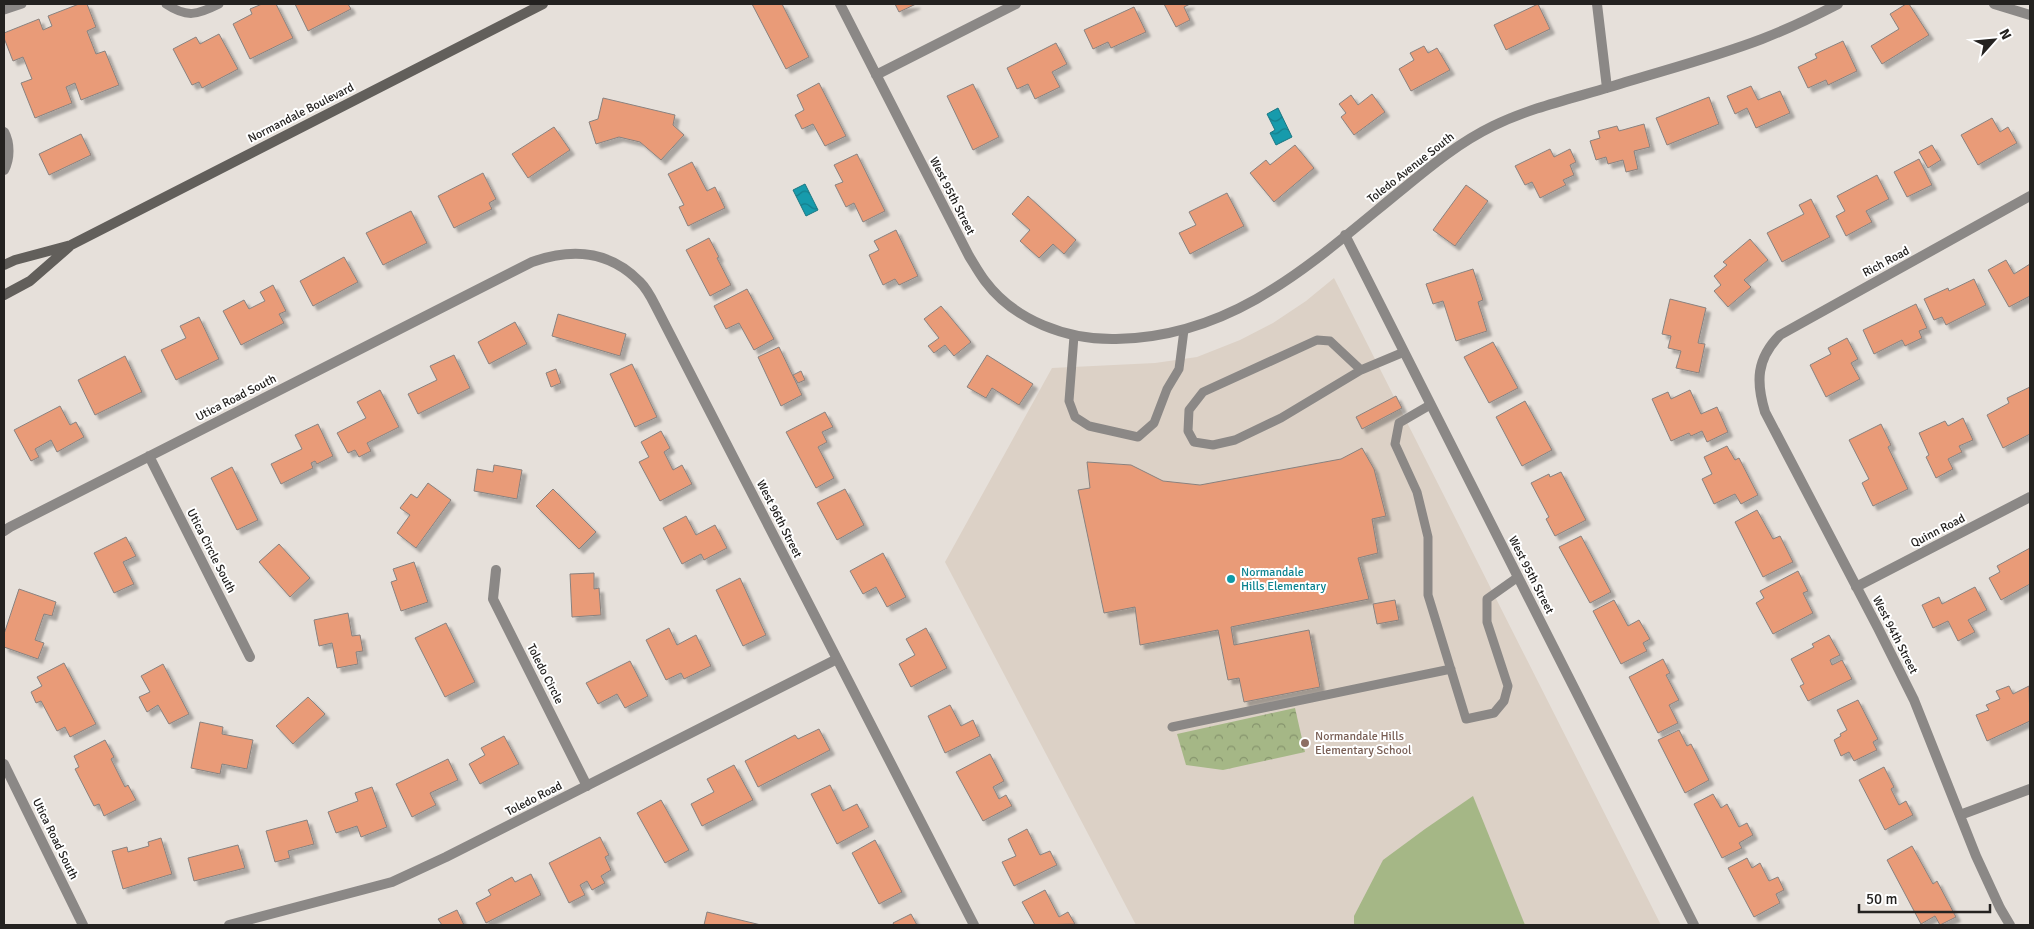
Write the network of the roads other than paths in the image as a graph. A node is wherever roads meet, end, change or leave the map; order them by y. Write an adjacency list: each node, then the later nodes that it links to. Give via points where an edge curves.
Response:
1 (22, 4): 10 (lane)
2 (166, 4): 3 (lane, via 180,13 195,14)
3 (219, 4)
4 (544, 4): 18 (main road, Normandale Boulevard)
5 (840, 4): 12 (street, West 95th Street)
6 (1016, 4): 12 (street)
7 (1597, 4): 13 (street)
8 (1838, 4): 13 (street, Toledo Avenue South, via 1762,39)
9 (1994, 4): 11 (street)
10 (4, 10)
11 (2030, 15)
12 (876, 75): 23 (street, West 95th Street, via 969,256 986,282 1009,305 1037,323)
13 (1607, 88): 17 (street, Toledo Avenue South, via 1527,110 1455,147)
14 (4, 132): 15 (street, via 8,162)
15 (4, 170)
16 (2030, 196): 26 (street, Rich Road, via 1793,327 1769,346)
17 (1345, 236): 22 (street, Toledo Avenue South, via 1264,296 1225,316); 25 (street, West 95th Street)
18 (71, 245): 19 (main road, Normandale Boulevard); 21 (main road, Normandale Boulevard, via 30,281)
19 (4, 265)
20 (480, 289): 29 (street, Utica Road South); 36 (street, West 96th Street, via 532,262 576,252 623,266 642,283)
21 (4, 295)
22 (1184, 330): 23 (lane, via 1179,368 1154,423 1138,437 1089,426 1075,417 1069,401); 24 (street, Toledo Avenue South, via 1142,339)
23 (1074, 336): 24 (street, West 95th Street)
24 (1098, 340)
25 (1404, 352): 27 (lane); 28 (street, West 95th Street)
26 (1762, 360): 34 (street, West 94th Street, via 1759,378 1765,412)
27 (1362, 370): 27 (lane, via 1330,341 1317,340 1203,392 1189,410 1188,431 1194,442 1213,445 1235,440)
28 (1430, 405): 33 (street, West 95th Street); 37 (lane, via 1399,423 1395,444 1417,492 1428,537 1428,595)
29 (149, 456): 31 (street, Utica Road South); 35 (street, Utica Circle South)
30 (2030, 497): 34 (street, Quinn Road)
31 (4, 531)
32 (496, 570): 40 (street, Toledo Circle, via 493,600)
33 (1518, 577): 37 (lane, via 1487,599 1487,622 1508,686 1504,702 1494,713 1466,719); 46 (street, West 95th Street)
34 (1856, 587): 42 (street, West 94th Street, via 1914,700)
35 (250, 657)
36 (837, 659): 40 (street, Toledo Road); 45 (street, West 96th Street)
37 (1451, 668): 38 (lane)
38 (1172, 727)
39 (4, 764): 43 (street, Utica Road South)
40 (587, 786): 44 (street, Toledo Road, via 392,882)
41 (2030, 789): 42 (street)
42 (1960, 815): 47 (street, West 94th Street)
43 (83, 925)
44 (229, 925)
45 (974, 925)
46 (1694, 925)
47 (2010, 925)

